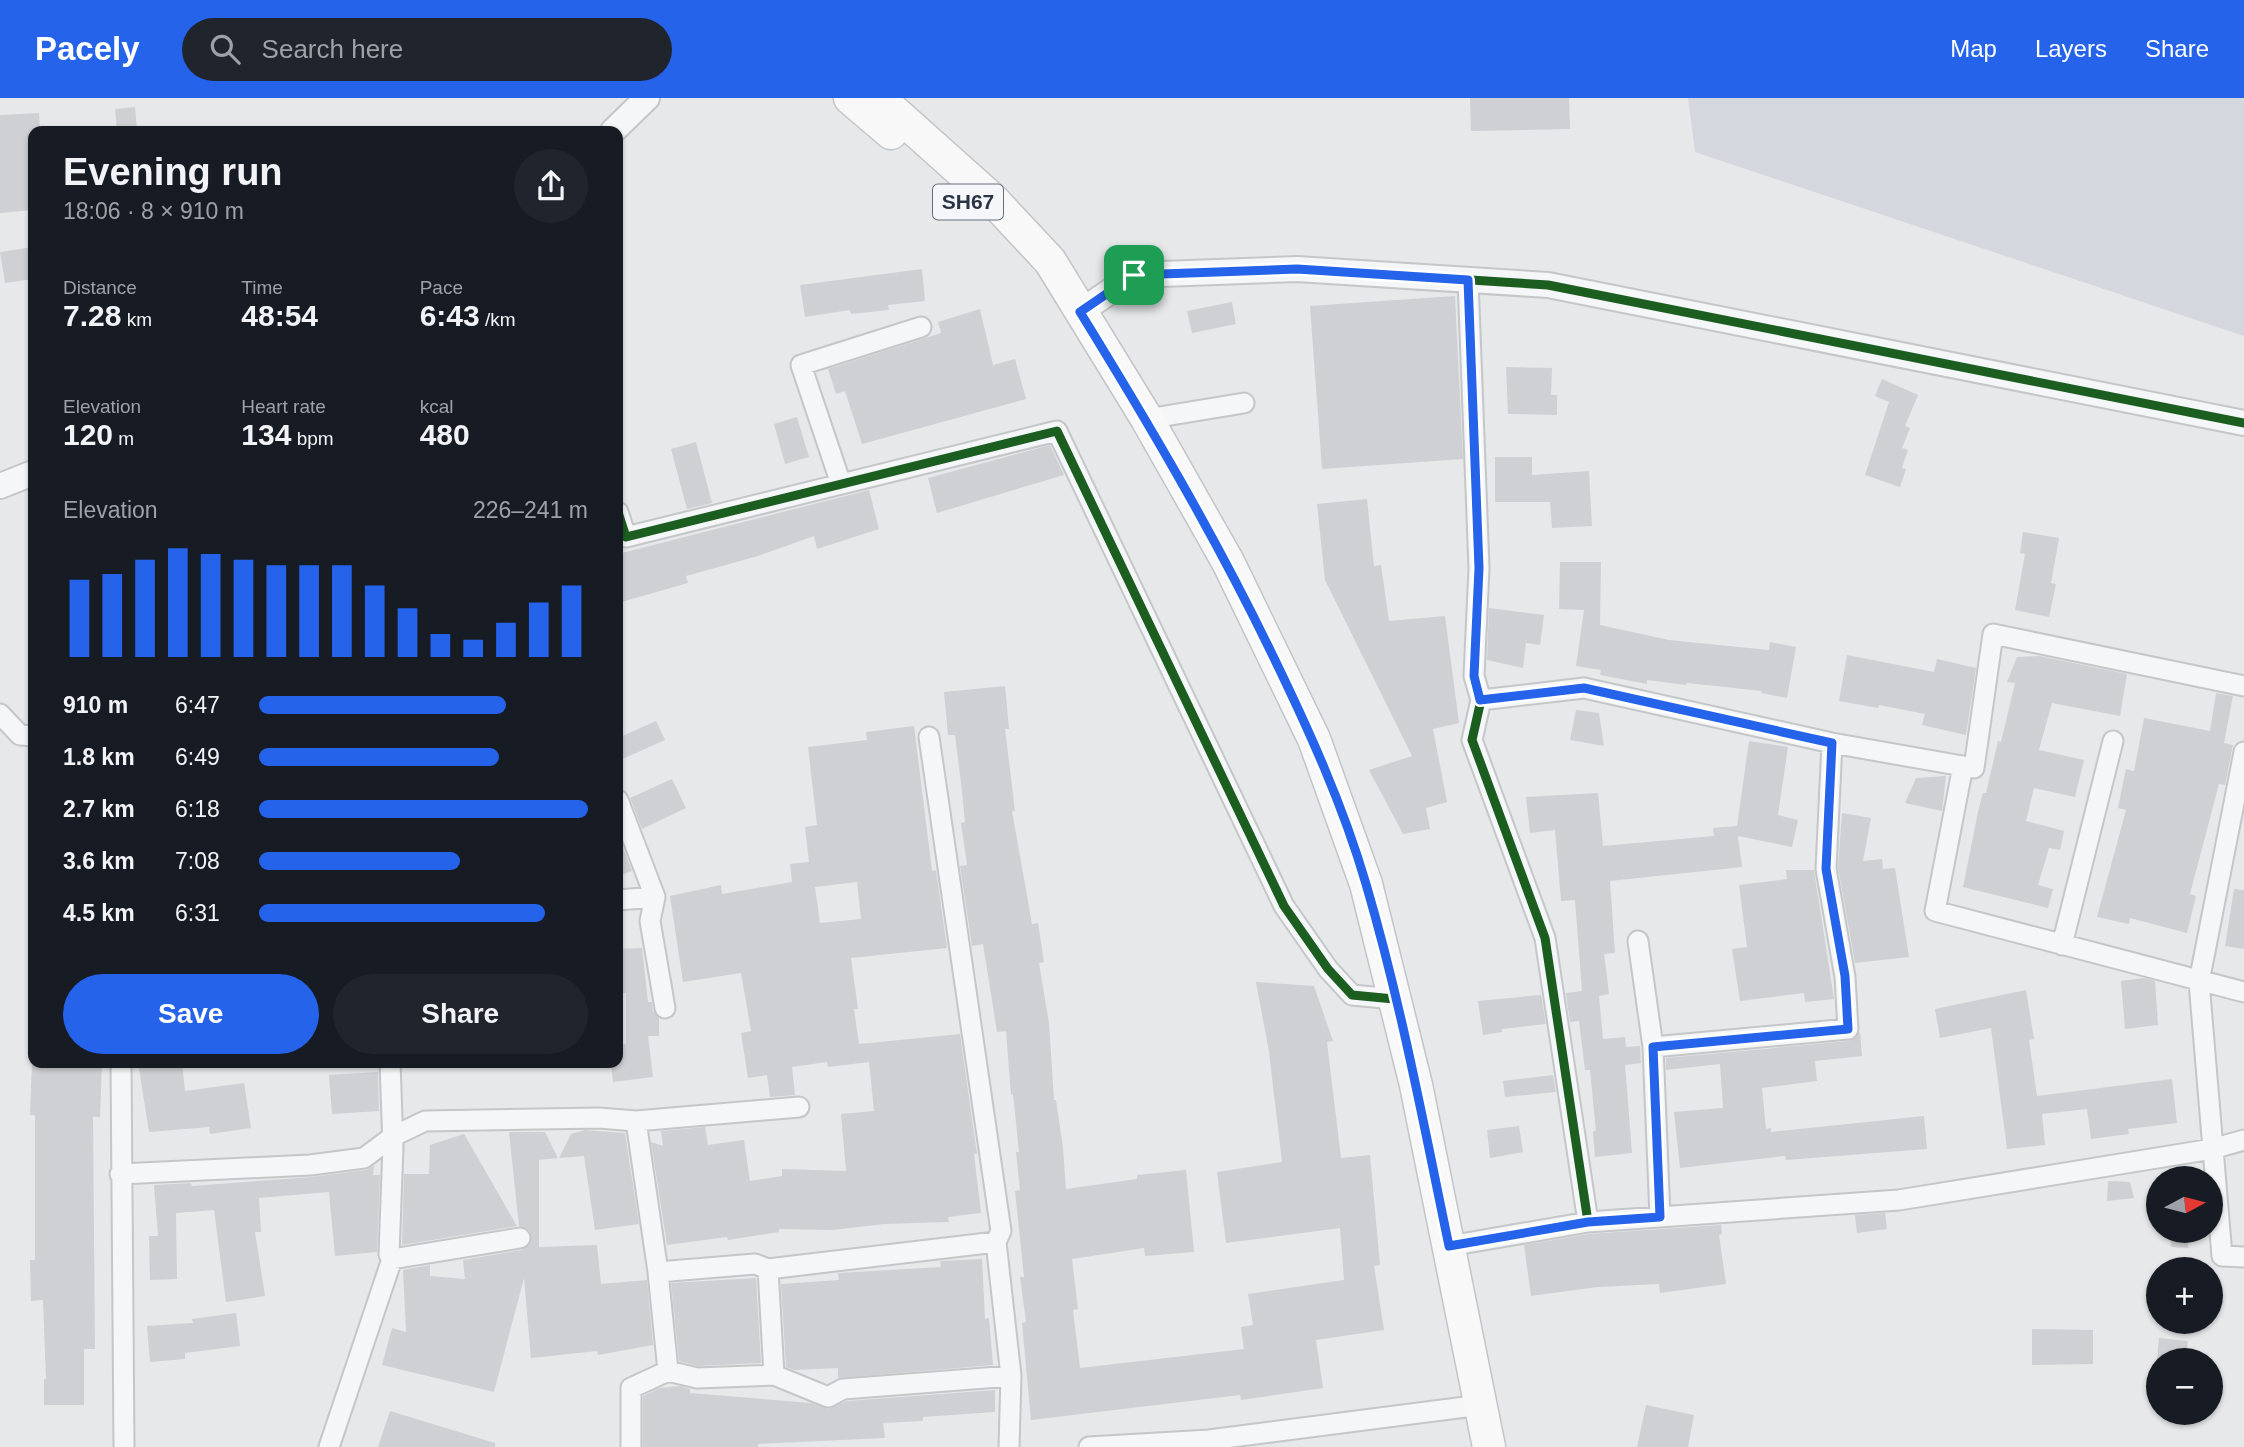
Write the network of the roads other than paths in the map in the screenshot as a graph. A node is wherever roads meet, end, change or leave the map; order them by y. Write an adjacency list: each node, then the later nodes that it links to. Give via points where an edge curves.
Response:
1 (628, 98): 5 (street)
2 (647, 98): 6 (street)
3 (850, 98): 8 (main road, SH67, via 983,216)
4 (879, 98): 8 (main road, SH67, via 993,200 1050,261)
5 (600, 126)
6 (618, 126)
7 (1468, 280): 8 (street, via 1297,269 1134,275); 12 (street, via 1548,285); 18 (street, via 1479,568 1474,676)
8 (1080, 312): 11 (main road, SH67)
9 (922, 327): 14 (street, via 801,365)
10 (1244, 403): 11 (street)
11 (1147, 419): 33 (main road, SH67, via 1228,562 1314,739 1366,884)
12 (2244, 423)
13 (28, 475): 15 (street)
14 (841, 484): 16 (street, via 626,537); 33 (street, via 1057,431 1284,906 1352,995)
15 (0, 486)
16 (623, 528)
17 (2244, 686): 25 (street, via 1993,634 1974,768)
18 (1480, 700): 23 (street, via 1584,688); 45 (street, via 1472,740 1545,938)
19 (0, 714): 20 (street, via 20,735)
20 (28, 736)
21 (929, 737): 47 (street, via 1001,1231)
22 (2113, 741): 30 (street)
23 (1832, 743): 25 (street); 35 (street, via 1826,869 1845,976 1848,1029)
24 (2244, 752): 31 (street)
25 (1963, 766): 30 (street, via 1935,911)
26 (623, 813): 27 (street)
27 (655, 897): 28 (street); 34 (street, via 650,921)
28 (623, 900)
29 (1638, 942): 35 (street)
30 (2062, 945): 31 (street)
31 (2199, 982): 32 (street); 42 (street)
32 (2244, 992)
33 (1394, 999): 48 (main road, SH67)
34 (665, 1008)
35 (1653, 1047): 44 (street)
36 (121, 1068): 43 (street)
37 (390, 1068): 40 (street)
38 (799, 1107): 39 (street)
39 (636, 1121): 40 (street, via 425,1121); 52 (street)
40 (392, 1137): 43 (street, via 364,1158); 50 (street, via 389,1254)
41 (2244, 1140): 42 (street)
42 (2213, 1149): 44 (street, via 1899,1200); 49 (street, via 2222,1256)
43 (120, 1174): 57 (street)
44 (1660, 1217): 45 (street)
45 (1588, 1222): 48 (street)
46 (520, 1238): 50 (street)
47 (996, 1242): 51 (street); 55 (street)
48 (1449, 1246): 56 (main road, SH67)
49 (2244, 1256)
50 (393, 1259): 58 (street)
51 (768, 1269): 52 (street, via 755,1264); 54 (street)
52 (658, 1272): 53 (street)
53 (668, 1371): 54 (street, via 697,1378); 59 (street, via 631,1388)
54 (774, 1375): 55 (street, via 828,1396 843,1389)
55 (1011, 1376): 60 (street)
56 (1481, 1405): 61 (street, via 1209,1440); 62 (main road, SH67)
57 (124, 1447)
58 (329, 1447)
59 (631, 1447)
60 (1009, 1447)
61 (1089, 1447)
62 (1489, 1447)

